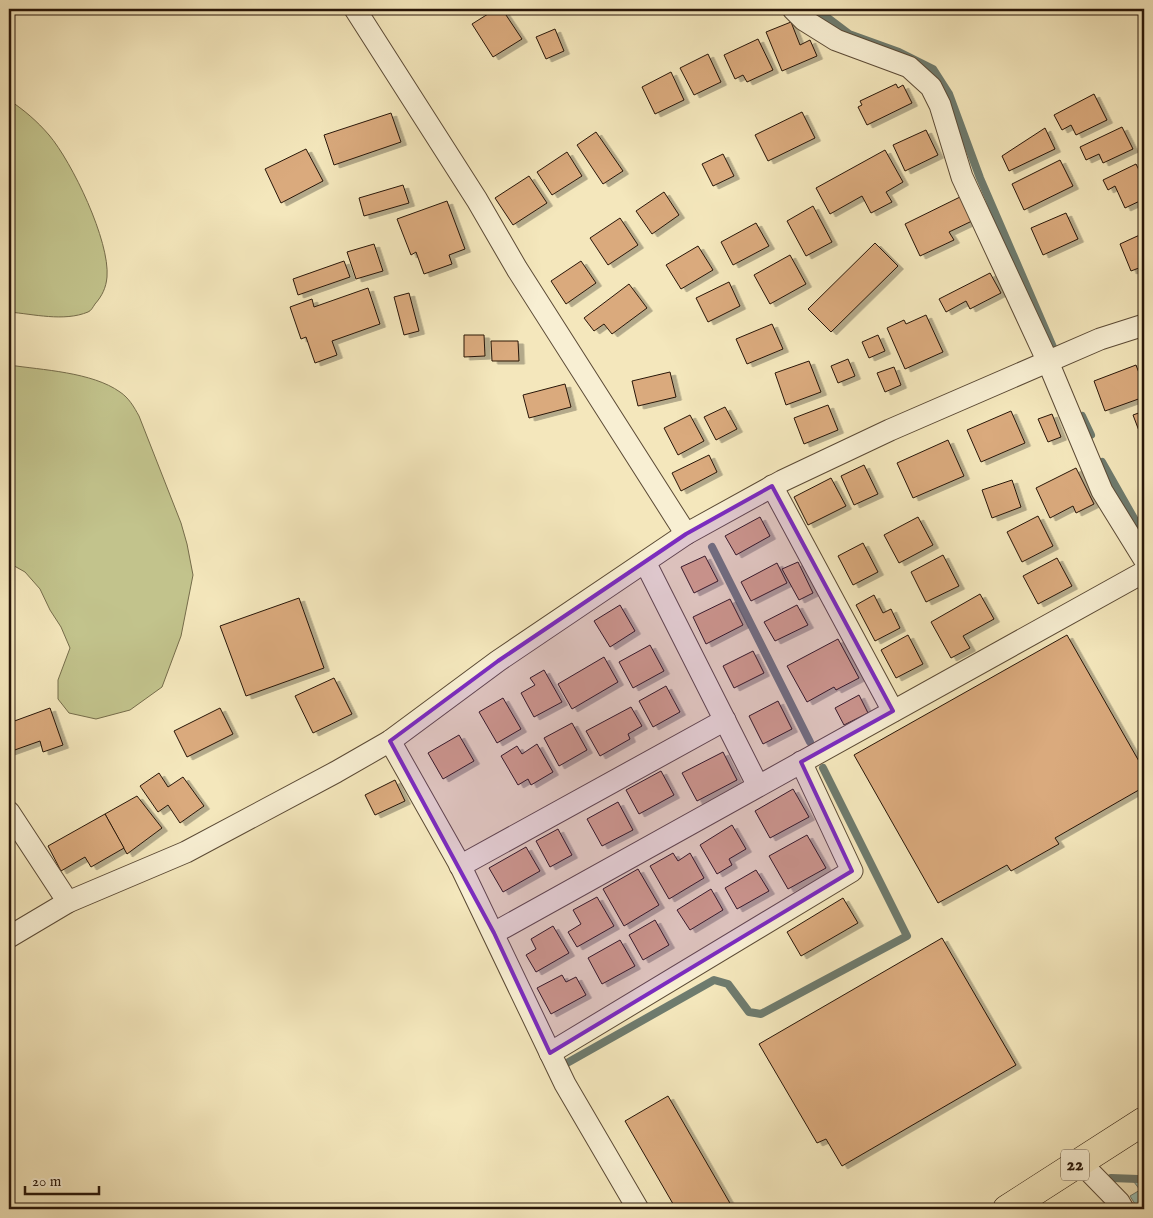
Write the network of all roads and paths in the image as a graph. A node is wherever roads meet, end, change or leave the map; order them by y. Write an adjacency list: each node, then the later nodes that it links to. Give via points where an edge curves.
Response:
1 (355, 9): 6 (street)
2 (793, 9): 4 (street, via 836,40 909,67 931,87 940,105 962,177)
3 (1144, 325): 4 (street, via 1100,339)
4 (1048, 362): 5 (street, via 890,430); 7 (street, via 1102,491)
5 (772, 486): 6 (street); 10 (street)
6 (686, 534): 8 (street)
7 (1144, 559)
8 (645, 562): 11 (street); 12 (street, via 498,660)
9 (1144, 572): 10 (street)
10 (893, 711): 13 (street)
11 (724, 720): 14 (street); 16 (street)
12 (390, 741): 16 (street); 17 (street, via 186,852)
13 (801, 762): 14 (street); 20 (street, via 852,871)
14 (758, 786): 18 (street)
15 (9, 812): 17 (street)
16 (460, 866): 18 (street)
17 (68, 902): 19 (street)
18 (494, 933): 20 (street)
19 (9, 936)
20 (550, 1053): 23 (street)
21 (1144, 1121): 22 (main road, 22)
22 (1080, 1162): 24 (main road, 22); 25 (street)
23 (638, 1209)
24 (1007, 1209)
25 (1124, 1209)

